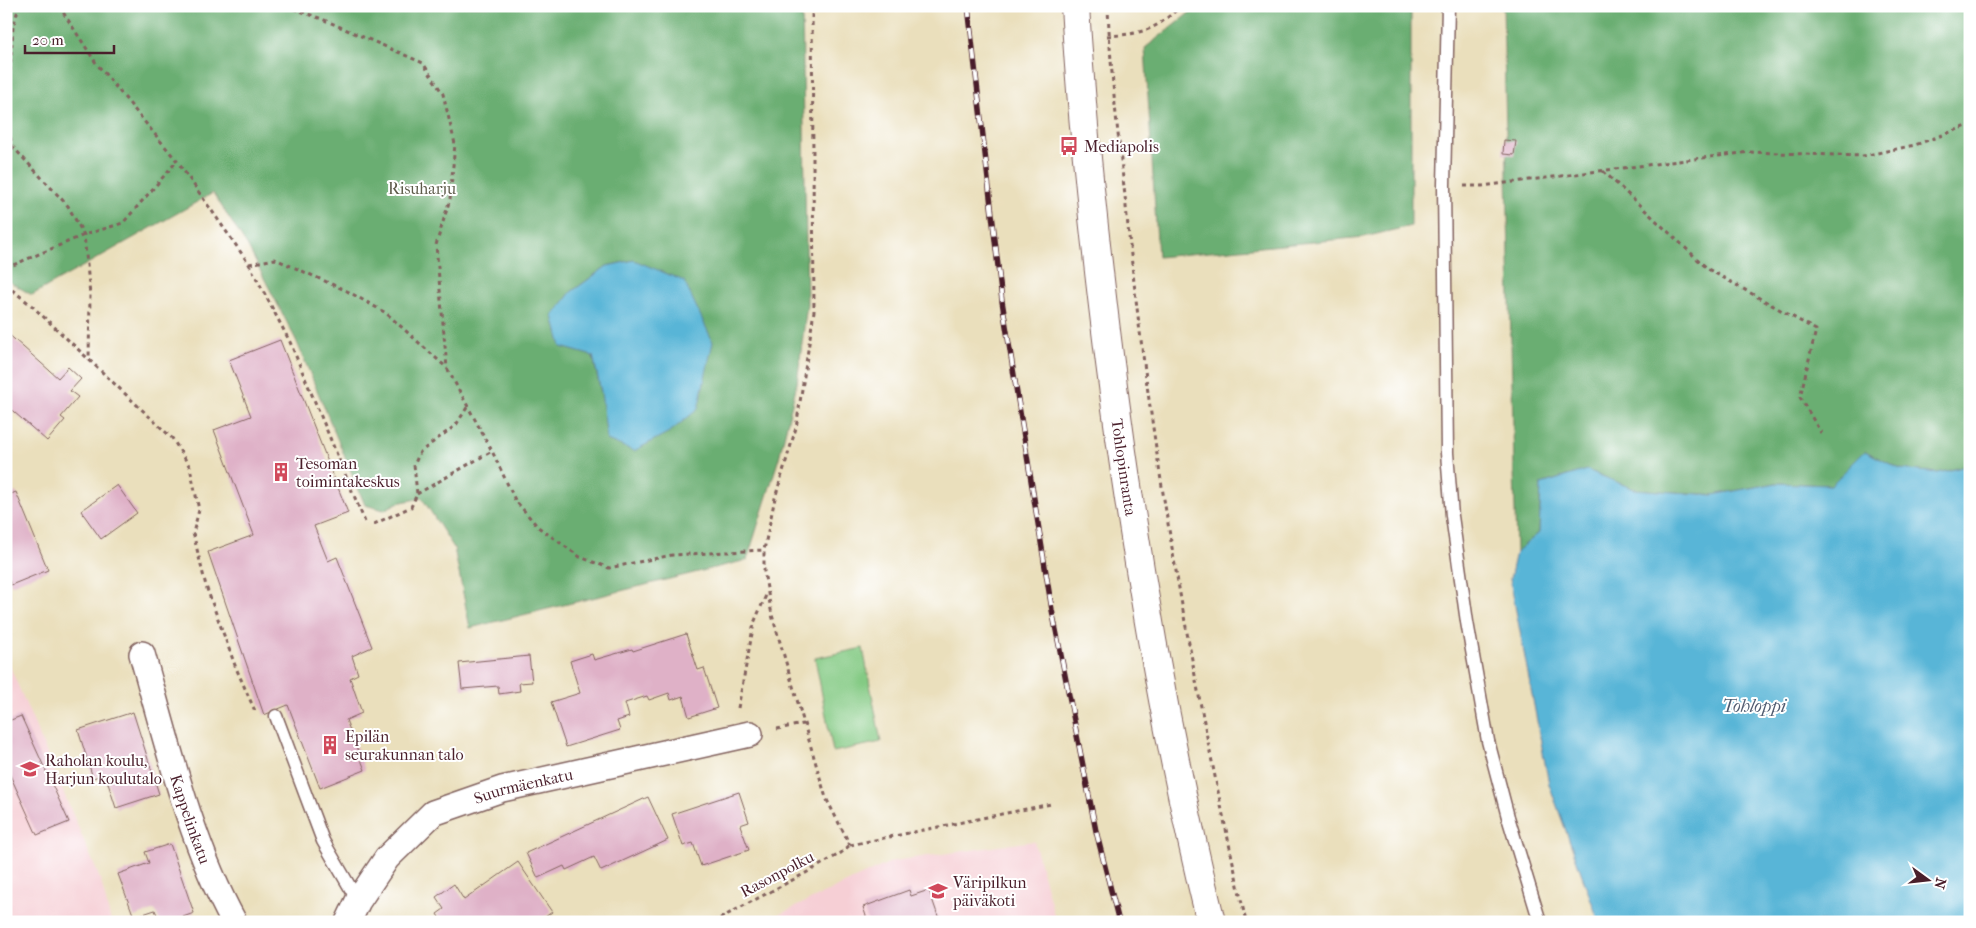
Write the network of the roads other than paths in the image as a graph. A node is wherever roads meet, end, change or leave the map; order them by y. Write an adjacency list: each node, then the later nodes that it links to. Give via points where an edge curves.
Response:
1 (1075, 6): 8 (street, Tohlopinranta, via 1092,218 1123,458 1150,632)
2 (1448, 6): 9 (lane, via 1444,185 1447,453 1452,516 1488,741)
3 (142, 654): 7 (street, Kappelinkatu, via 188,813)
4 (276, 716): 6 (lane)
5 (741, 736): 6 (street, Suurmäenkatu, via 502,789 433,813 387,858)
6 (353, 911)
7 (234, 922)
8 (1211, 922)
9 (1540, 922)

